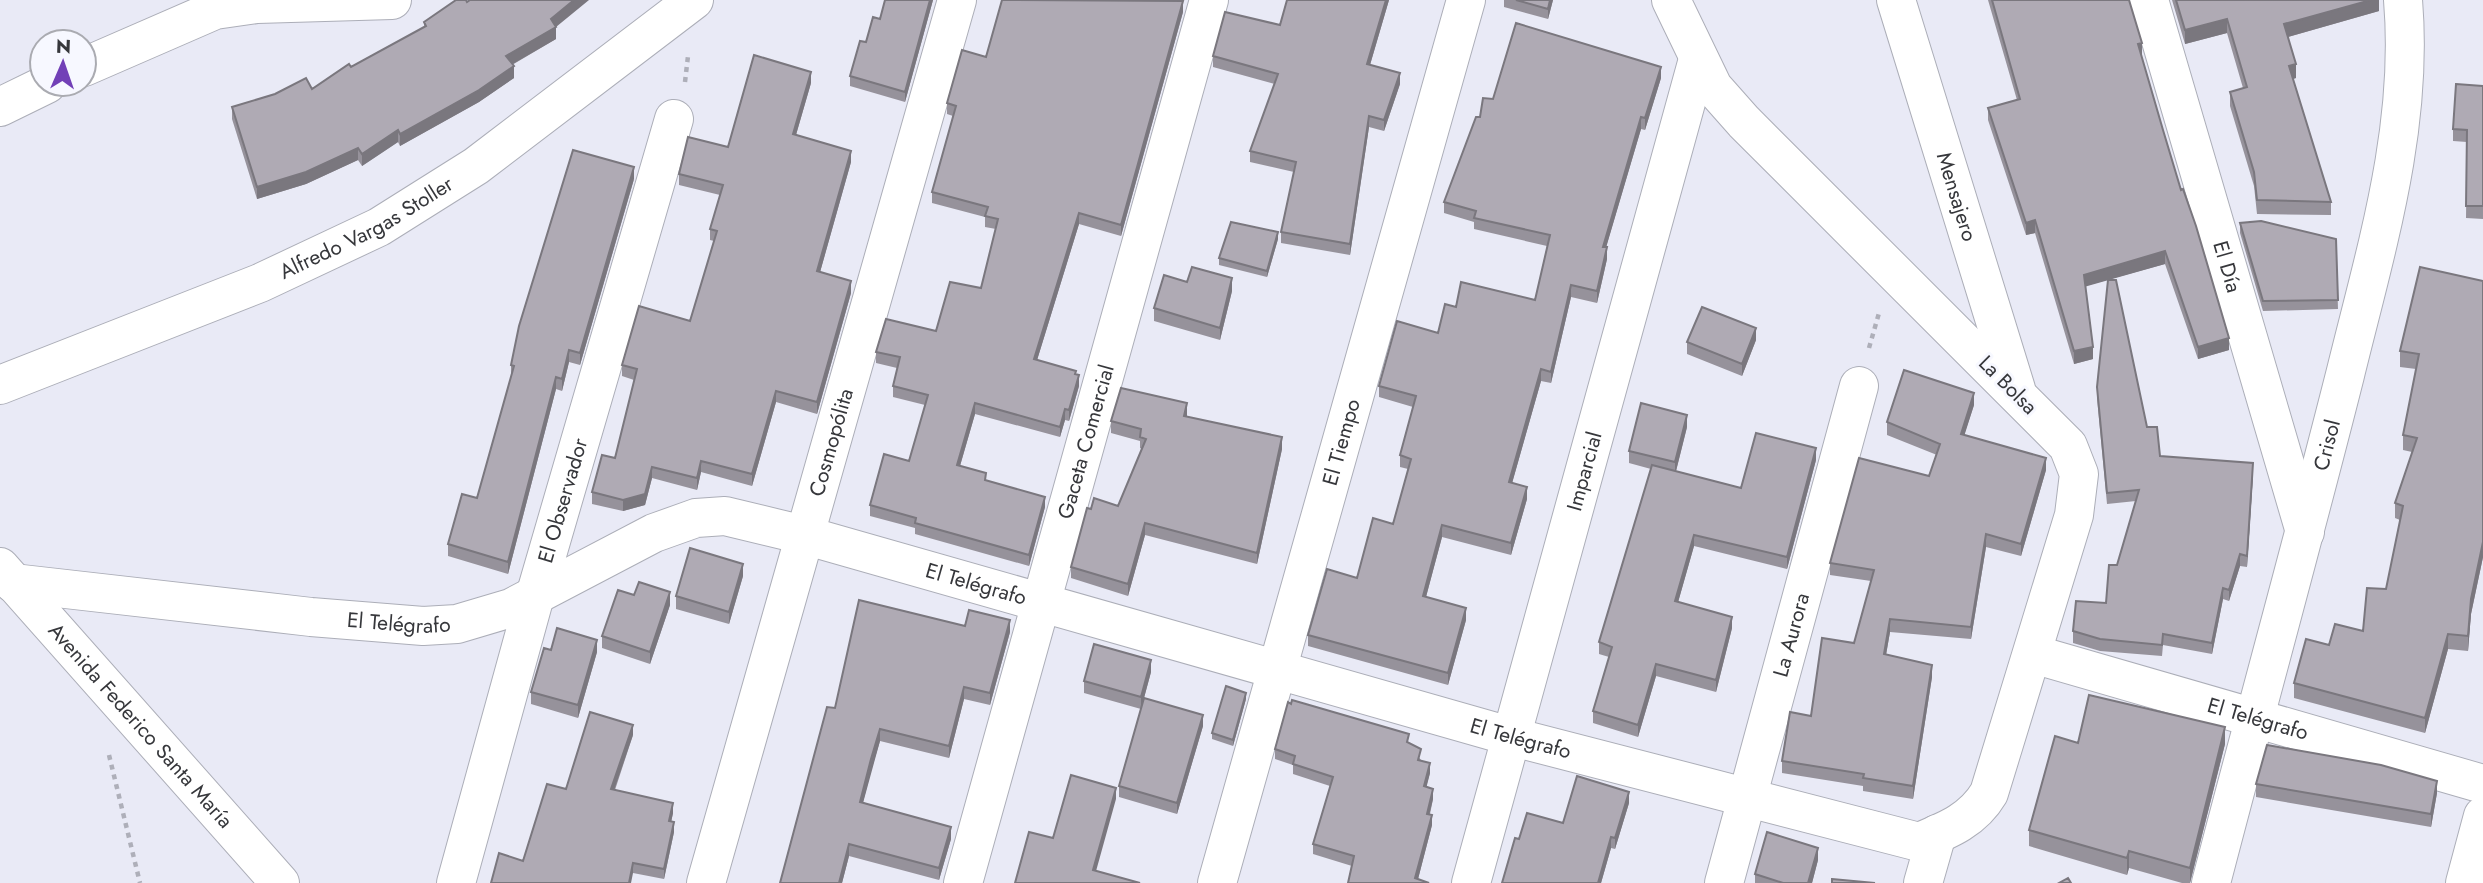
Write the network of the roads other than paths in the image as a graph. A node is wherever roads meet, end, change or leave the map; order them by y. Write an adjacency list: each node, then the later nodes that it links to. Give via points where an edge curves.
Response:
1 (392, 0): 11 (street, via 257,4 215,10)
2 (694, 0): 16 (street, Alfredo Vargas Stoller, via 476,166 379,227 260,283)
3 (957, 0): 19 (street, Cosmopólita)
4 (1209, 0): 22 (street, Gaceta Comercial)
5 (1466, 0): 24 (street, El Tiempo)
6 (1671, 0): 10 (street, La Bolsa)
7 (1896, 0): 17 (street, Mensajero)
8 (2149, 0): 18 (street, El Día)
9 (2403, 0): 18 (street, Crisol, via 2406,79 2389,197)
10 (1698, 59): 17 (street, La Bolsa, via 1713,87 1744,122); 26 (street, Imparcial)
11 (98, 61)
12 (28, 93): 14 (street)
13 (679, 104): 21 (street, El Observador)
14 (0, 107)
15 (1863, 369): 28 (street, La Aurora)
16 (0, 385)
17 (2018, 395): 23 (street, La Bolsa, via 2068,446 2079,474 2074,515)
18 (2305, 533): 25 (street, Crisol)
19 (804, 535): 21 (street, El Telégrafo, via 725,516 696,518 654,533); 22 (street, El Telégrafo); 33 (street, Cosmopólita)
20 (6, 575): 21 (street, El Telégrafo, via 311,617 423,626 485,618); 31 (street, Avenida Federico Santa María)
21 (535, 596): 32 (street, El Observador)
22 (1039, 601): 24 (street, El Telégrafo); 34 (street, Gaceta Comercial)
23 (2033, 654): 25 (street, El Telégrafo); 30 (street, La Bolsa, via 1989,793 1979,810)
24 (1278, 669): 26 (street, El Telégrafo); 35 (street, El Tiempo)
25 (2255, 716): 27 (street, El Telégrafo); 39 (street, Crisol)
26 (1513, 737): 28 (street, El Telégrafo); 36 (street, Imparcial)
27 (2483, 784)
28 (1749, 797): 30 (street, El Telégrafo, via 1919,842); 37 (street, La Aurora)
29 (2483, 816): 40 (street)
30 (1937, 834): 38 (street)
31 (280, 883)
32 (456, 883)
33 (706, 883)
34 (962, 883)
35 (1217, 883)
36 (1471, 883)
37 (1724, 883)
38 (1923, 883)
39 (2211, 883)
40 (2465, 883)

